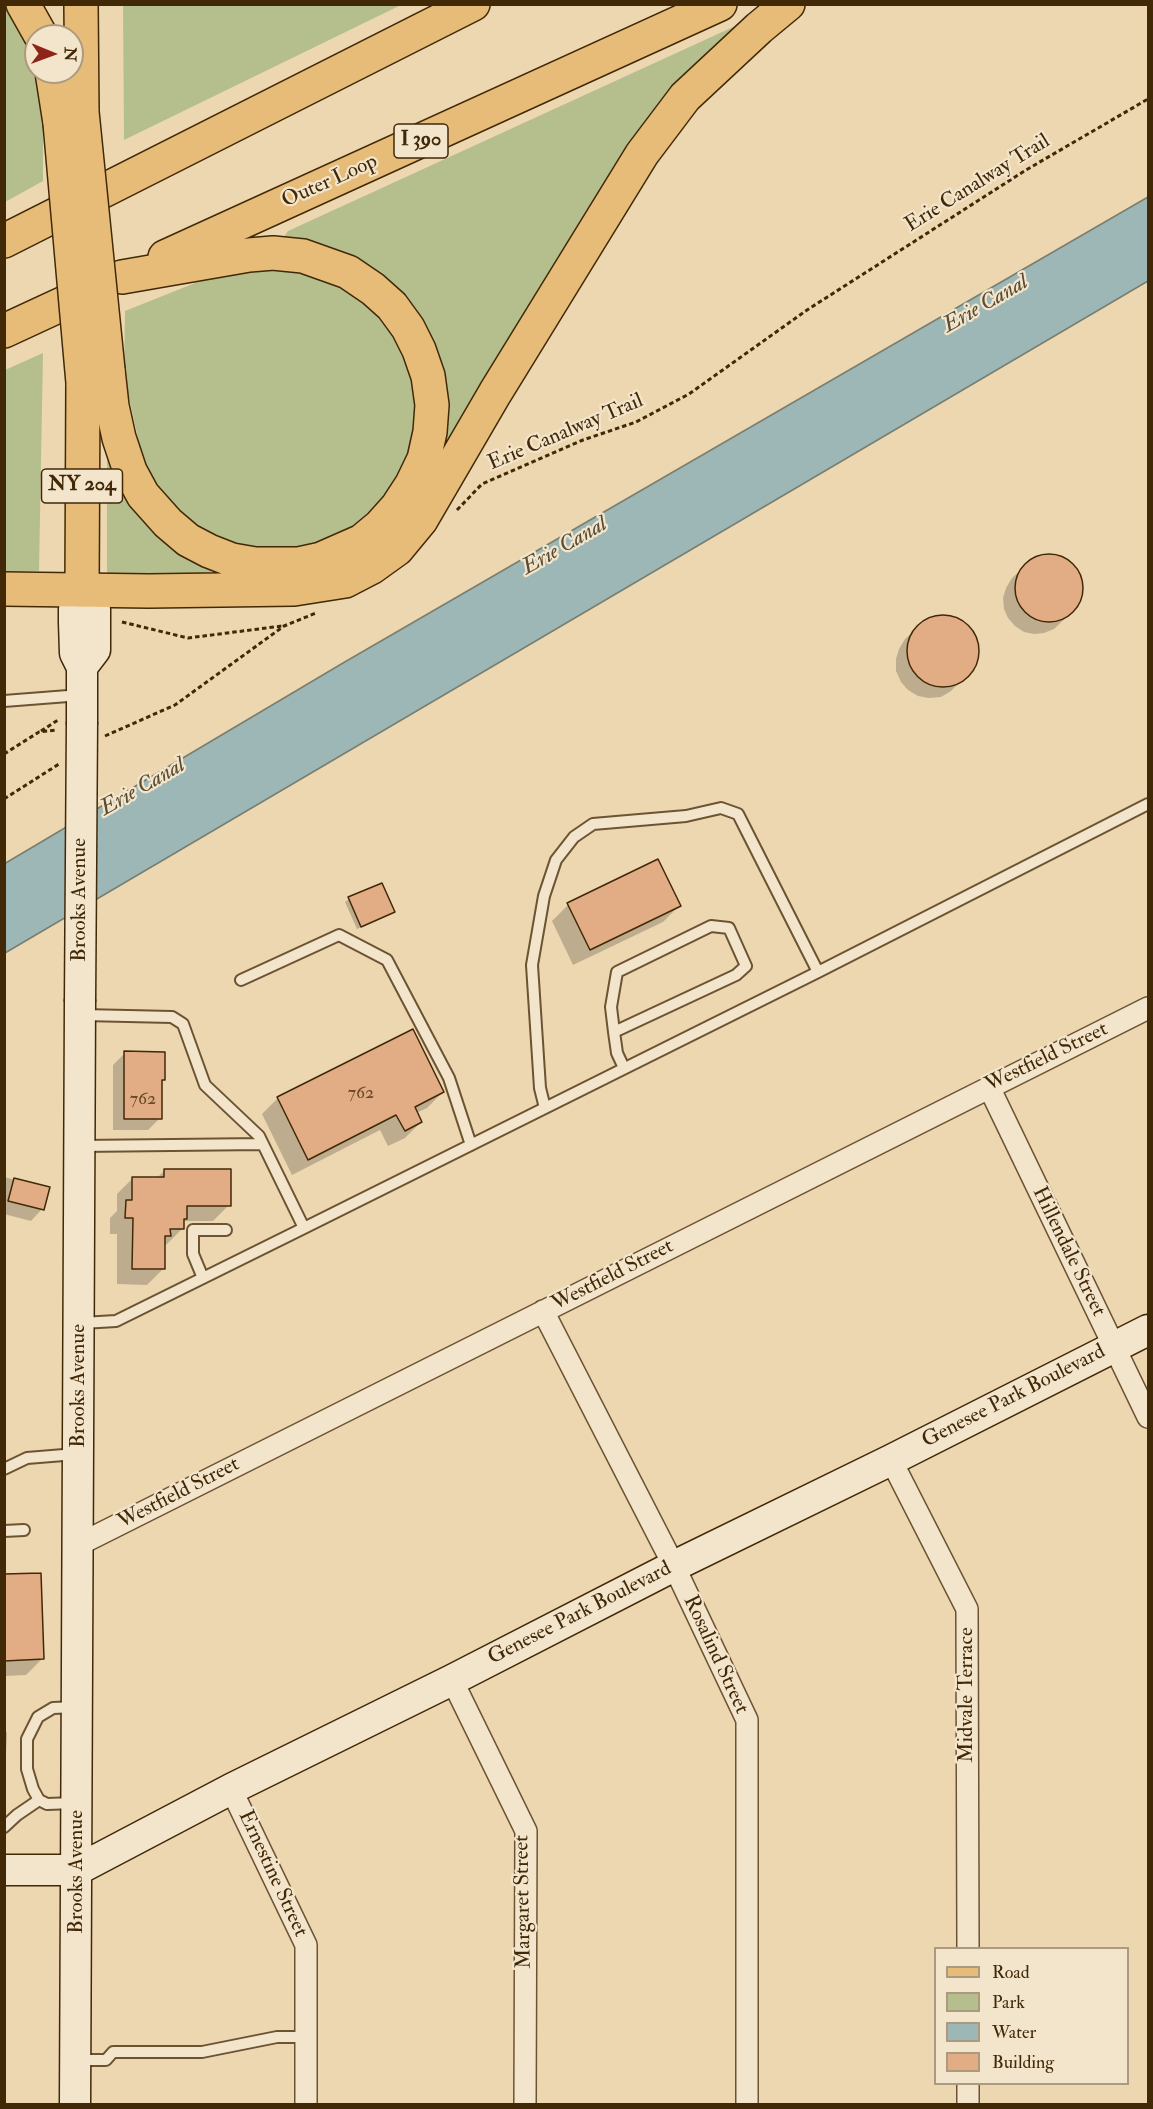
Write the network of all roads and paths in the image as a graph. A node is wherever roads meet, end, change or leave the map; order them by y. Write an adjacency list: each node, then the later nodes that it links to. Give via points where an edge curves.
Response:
1 (23, 4): 6 (main road)
2 (81, 4): 9 (main road)
3 (473, 4): 10 (main road)
4 (720, 4): 13 (main road, Outer Loop / I 390)
5 (788, 4): 18 (main road, via 685,97 642,154 421,520 397,549 345,581 306,587)
6 (34, 24)
7 (57, 84): 9 (main road)
8 (1149, 99): 16 (path, Erie Canalway Trail, via 1026,170 817,304 689,394 636,422 583,440 482,484)
9 (71, 118): 15 (main road, bridge)
10 (106, 190): 11 (main road, via 36,202); 12 (main road)
11 (4, 216)
12 (4, 241)
13 (122, 277): 14 (main road, Outer Loop / I 390); 15 (main road, via 273,253 303,256 348,272 392,306 419,350 432,405 424,459 397,507 362,542 298,564 232,560 188,540 143,495 130,471 112,406)
14 (4, 331)
15 (95, 377): 18 (main road, Brooks Avenue / NY 204)
16 (453, 515)
17 (4, 589): 18 (main road)
18 (82, 592): 23 (main road, Brooks Avenue, via 74,609)
19 (316, 613): 21 (path)
20 (122, 622): 21 (path, via 188,638)
21 (284, 626): 23 (path, via 175,705)
22 (4, 701): 23 (lane)
23 (77, 712): 24 (path); 24 (path); 31 (main road, Brooks Avenue, bridge)
24 (39, 732): 25 (path)
25 (4, 754)
26 (63, 762): 27 (path)
27 (4, 799)
28 (1149, 804): 29 (lane)
29 (818, 972): 34 (lane); 36 (lane, via 738,814 722,808 686,816 593,824 574,837 556,860 544,896 532,965 540,1088)
30 (241, 980): 38 (lane, via 339,935 387,960 449,1078)
31 (80, 1008): 37 (lane, via 172,1017 183,1024 205,1085); 39 (main road, Brooks Avenue)
32 (1149, 1008): 35 (street, Westfield Street)
33 (614, 1032): 33 (lane, via 611,1007 617,972 711,926 729,928 746,966 736,975); 34 (lane, via 616,1053)
34 (624, 1068): 36 (lane)
35 (989, 1087): 43 (street, Westfield Street); 46 (street, Hillendale Street)
36 (545, 1108): 38 (lane)
37 (263, 1144): 39 (lane); 40 (lane)
38 (471, 1145): 40 (lane)
39 (80, 1146): 44 (main road, Brooks Avenue)
40 (304, 1228): 42 (lane)
41 (226, 1230): 42 (lane, via 193,1230 193,1254)
42 (203, 1278): 44 (lane, via 116,1321)
43 (543, 1311): 53 (street, Westfield Street); 54 (street, Rosalind Street)
44 (79, 1323): 48 (main road, Brooks Avenue)
45 (1149, 1330): 46 (main road, Genesee Park Boulevard)
46 (1114, 1347): 47 (street, Hillendale Street); 49 (main road, Genesee Park Boulevard)
47 (1149, 1417)
48 (79, 1454): 50 (lane, via 27,1458); 53 (main road, Brooks Avenue)
49 (891, 1460): 54 (main road, Genesee Park Boulevard); 63 (street, Midvale Terrace, via 967,1609)
50 (4, 1469)
51 (24, 1530): 52 (lane)
52 (4, 1531)
53 (78, 1545): 56 (main road, Brooks Avenue)
54 (674, 1566): 55 (main road, Genesee Park Boulevard); 70 (street, Rosalind Street, via 747,1720)
55 (452, 1680): 57 (main road, Genesee Park Boulevard); 69 (street, Margaret Street, via 526,1831)
56 (77, 1707): 58 (lane, via 53,1708 38,1717 27,1739 27,1769); 59 (main road, Brooks Avenue)
57 (231, 1789): 62 (main road, Genesee Park Boulevard); 64 (street, Ernestine Street, via 306,1945)
58 (39, 1800): 59 (lane, via 47,1804); 60 (lane)
59 (77, 1803): 62 (main road, Brooks Avenue)
60 (4, 1827)
61 (4, 1870): 62 (main road, Genesee Park Boulevard)
62 (77, 1870): 65 (main road, Brooks Avenue)
63 (968, 1947)
64 (306, 2037): 65 (lane, via 277,2037 202,2052 113,2052 106,2060); 68 (street, Ernestine Street)
65 (75, 2060): 67 (main road, Brooks Avenue)
66 (968, 2085): 71 (street)
67 (75, 2104)
68 (306, 2104)
69 (525, 2104)
70 (747, 2104)
71 (968, 2104)

